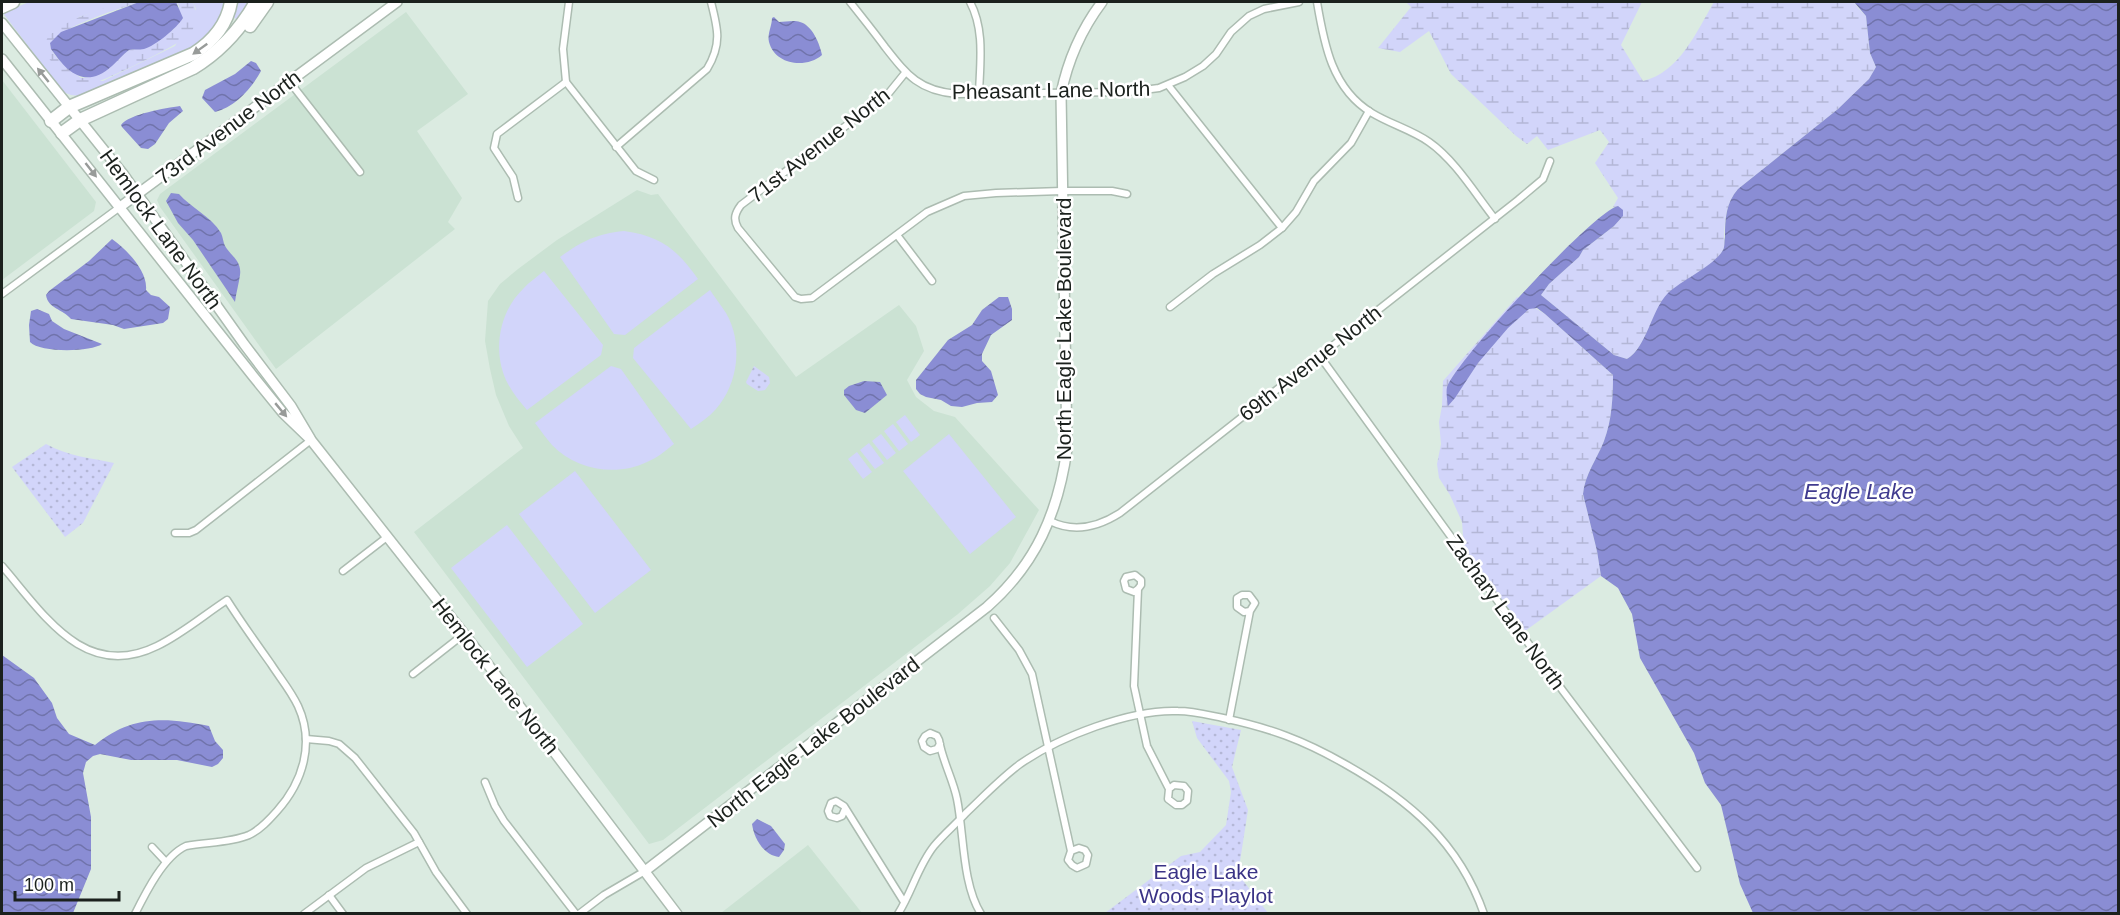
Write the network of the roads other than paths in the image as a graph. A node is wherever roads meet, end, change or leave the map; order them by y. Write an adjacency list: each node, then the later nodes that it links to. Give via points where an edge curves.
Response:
1 (231, 2): 21 (highway, one-way to 21, via 221,28 193,54)
2 (256, 2): 18 (highway, via 228,41 208,59)
3 (267, 2): 18 (highway, via 244,35 208,69 172,86)
4 (397, 2): 15 (main road, 73rd Avenue North)
5 (569, 2): 16 (street, via 563,48)
6 (711, 2): 26 (street, via 718,37 707,69)
7 (850, 2): 14 (street, Pheasant Lane North)
8 (970, 2): 20 (street, via 980,38)
9 (1102, 2): 19 (main road, North Eagle Lake Boulevard, via 1075,46)
10 (1299, 2): 17 (street, Pheasant Lane North, via 1249,16 1203,66)
11 (1317, 2): 22 (street, via 1330,63 1345,87)
12 (2, 23): 21 (main road, Hemlock Lane North, one-way to 12)
13 (2, 59): 24 (main road, Hemlock Lane North)
14 (905, 73): 20 (street, Pheasant Lane North, via 942,93); 37 (street, 71st Avenue North, via 888,94 741,205 734,217 738,228 795,297 801,299 812,298)
15 (289, 81): 28 (street); 31 (main road, 73rd Avenue North)
16 (566, 82): 26 (street); 33 (street, via 497,134 494,148 513,177)
17 (1168, 85): 19 (street, Pheasant Lane North, via 1137,92); 36 (street)
18 (145, 89): 23 (highway)
19 (1062, 93): 20 (street, Pheasant Lane North); 30 (main road, North Eagle Lake Boulevard)
20 (979, 94)
21 (69, 107): 23 (main road, Hemlock Lane North); 24 (highway)
22 (1370, 111): 35 (street, via 1440,151); 36 (street, via 1351,143 1314,181)
23 (80, 120): 25 (highway); 31 (main road, Hemlock Lane North)
24 (51, 121): 25 (main road, Hemlock Lane North)
25 (62, 134): 34 (main road, Hemlock Lane North, one-way to 34)
26 (616, 147): 29 (street, via 636,171)
27 (1550, 161): 35 (street, 69th Avenue North, via 1543,179)
28 (360, 172)
29 (654, 180)
30 (1062, 191): 32 (street); 37 (street, via 964,196 934,208); 43 (main road, North Eagle Lake Boulevard, via 1067,449)
31 (138, 194): 34 (main road, 73rd Avenue North); 42 (main road, Hemlock Lane North, via 291,406)
32 (1127, 194)
33 (518, 198)
34 (120, 207): 39 (street, 73rd Avenue North); 42 (main road, Hemlock Lane North, one-way to 42, via 283,413)
35 (1495, 219): 41 (street, 69th Avenue North)
36 (1282, 228): 40 (street)
37 (897, 235): 38 (street)
38 (932, 281)
39 (2, 294)
40 (1170, 307)
41 (1319, 354): 43 (street, 69th Avenue North, via 1106,522 1091,527 1066,527); 66 (street, Zachary Lane North, via 1563,691)
42 (311, 440): 44 (street, via 196,530); 45 (main road, Hemlock Lane North)
43 (1050, 521): 67 (main road, North Eagle Lake Boulevard, via 1027,563 987,608)
44 (176, 533)
45 (387, 537): 47 (street); 51 (main road, Hemlock Lane North)
46 (2, 566): 55 (street, via 66,638 105,655 150,649 226,600 290,692 301,714)
47 (343, 571)
48 (1138, 590): 53 (street, via 1134,686)
49 (1250, 611): 54 (street)
50 (994, 618): 57 (street, via 1029,666)
51 (464, 634): 52 (street); 67 (main road, Hemlock Lane North)
52 (412, 674)
53 (1139, 716): 54 (street, via 1178,711); 57 (street, via 1094,727); 59 (street)
54 (1230, 720): 78 (street, via 1314,746 1412,807 1448,845)
55 (306, 739): 62 (street, via 329,741 348,750); 65 (street, via 303,764 292,792 262,827 238,839 186,846)
56 (939, 744): 61 (street, via 953,782)
57 (1048, 748): 61 (street, via 1009,773); 64 (street)
58 (485, 782): 74 (street, via 504,821)
59 (1168, 789)
60 (845, 809): 69 (street)
61 (959, 820): 69 (street, via 935,844); 77 (street, via 973,897)
62 (419, 842): 68 (street, via 375,863); 73 (street)
63 (152, 847): 65 (street)
64 (1071, 851)
65 (166, 862): 70 (street)
66 (1697, 868)
67 (645, 871): 74 (street); 75 (main road, Hemlock Lane North)
68 (329, 895): 71 (street); 72 (street)
69 (904, 902): 76 (street)
70 (135, 914)
71 (304, 914)
72 (343, 914)
73 (467, 914)
74 (577, 914)
75 (677, 914)
76 (898, 914)
77 (981, 914)
78 (1484, 914)

